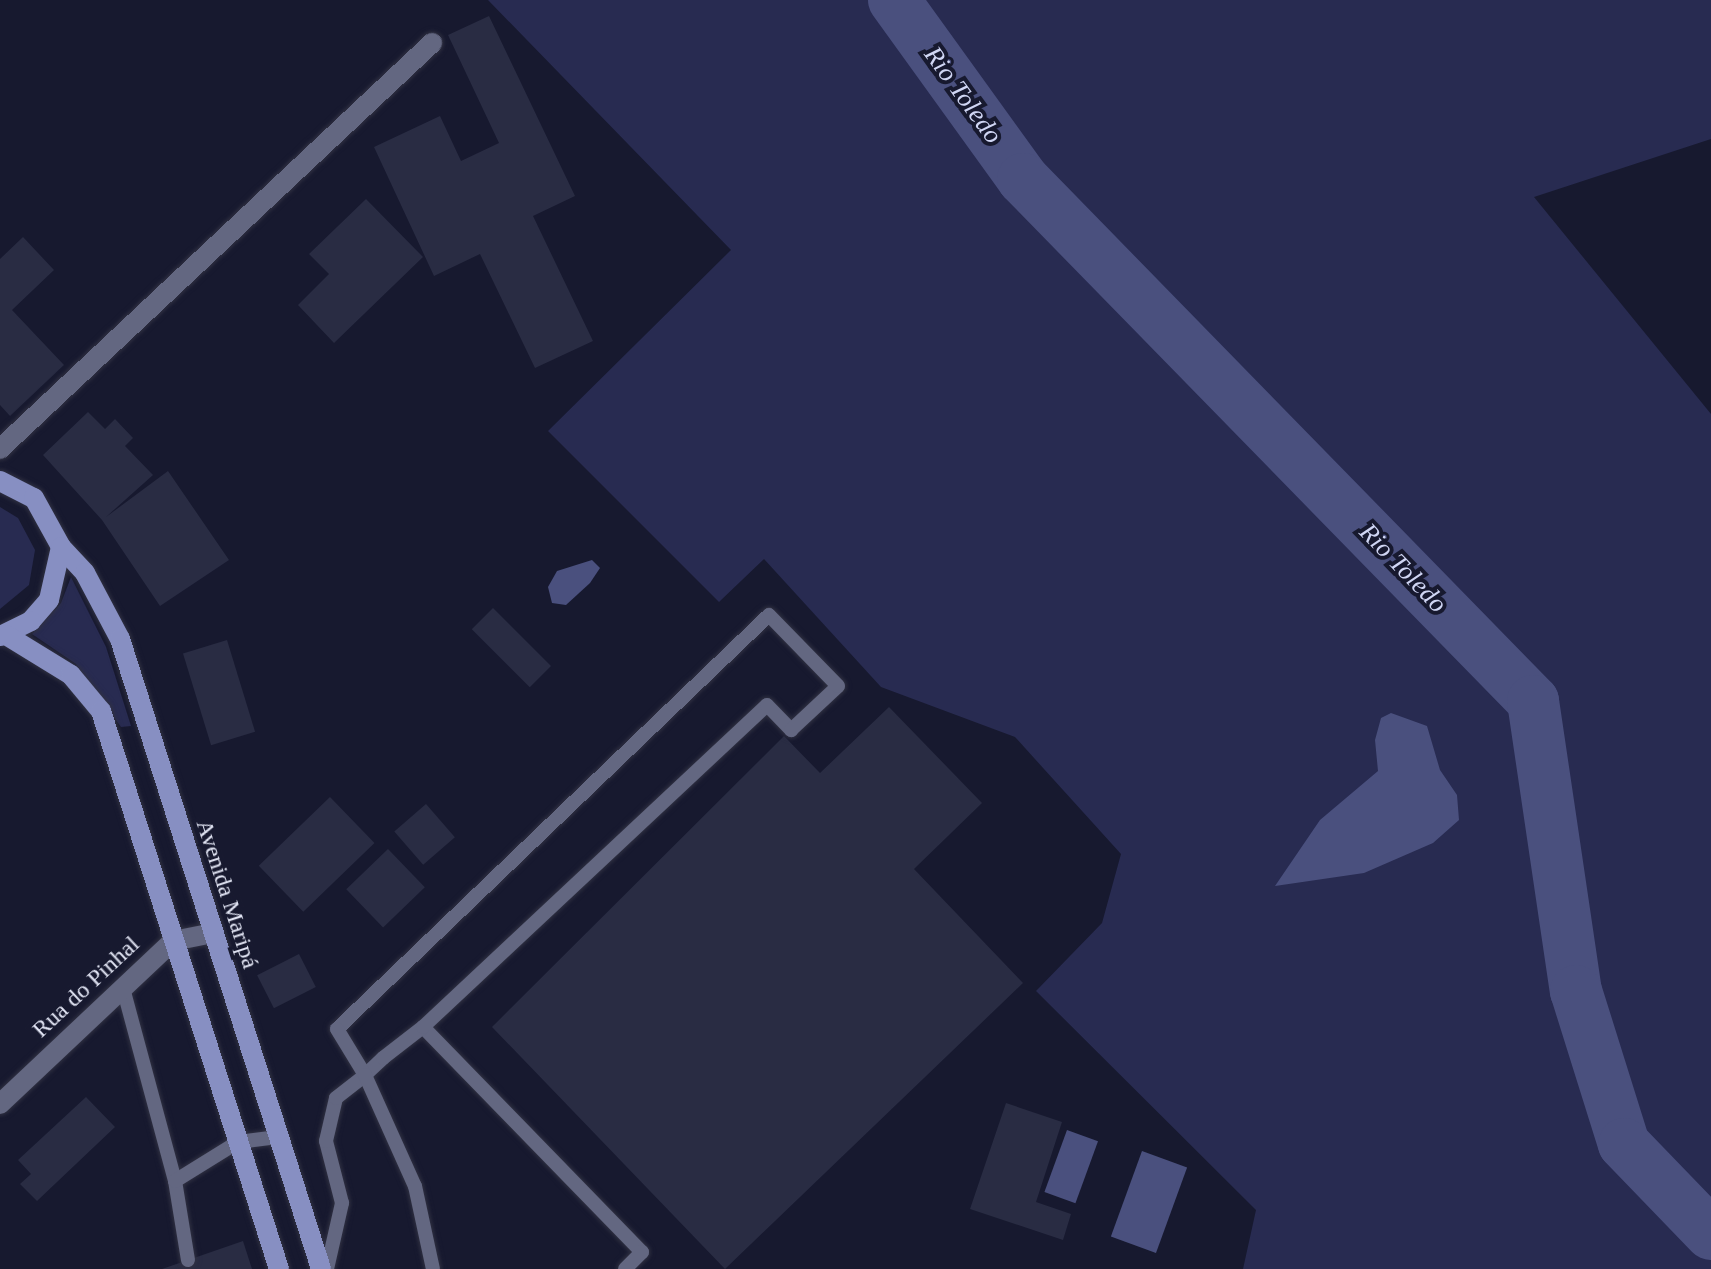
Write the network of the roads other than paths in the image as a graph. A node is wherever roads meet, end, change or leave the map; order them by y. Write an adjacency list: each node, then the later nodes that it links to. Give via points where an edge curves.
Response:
1 (432, 43): 2 (street)
2 (0, 449)
3 (4, 479): 4 (main road, Avenida Maripá, via 43,509)
4 (61, 547): 5 (main road, via 49,600); 6 (main road, Avenida Maripá, via 85,573 120,639)
5 (3, 635): 7 (main road, via 71,675 101,711)
6 (213, 933): 7 (street); 12 (main road, Avenida Maripá)
7 (173, 941): 8 (street, Rua do Pinhal); 13 (main road)
8 (123, 988): 11 (street, Rua do Pinhal); 14 (lane)
9 (423, 1027): 10 (lane); 10 (lane, via 767,705 791,730 838,686 769,615 337,1029); 19 (lane, via 642,1252)
10 (365, 1075): 17 (lane, via 328,1113 342,1203); 18 (lane, via 415,1186)
11 (0, 1104)
12 (278, 1137): 13 (lane); 17 (main road, Avenida Maripá)
13 (238, 1142): 14 (lane); 16 (main road)
14 (175, 1181): 15 (lane)
15 (188, 1260)
16 (279, 1269)
17 (324, 1269)
18 (433, 1269)
19 (625, 1269)

